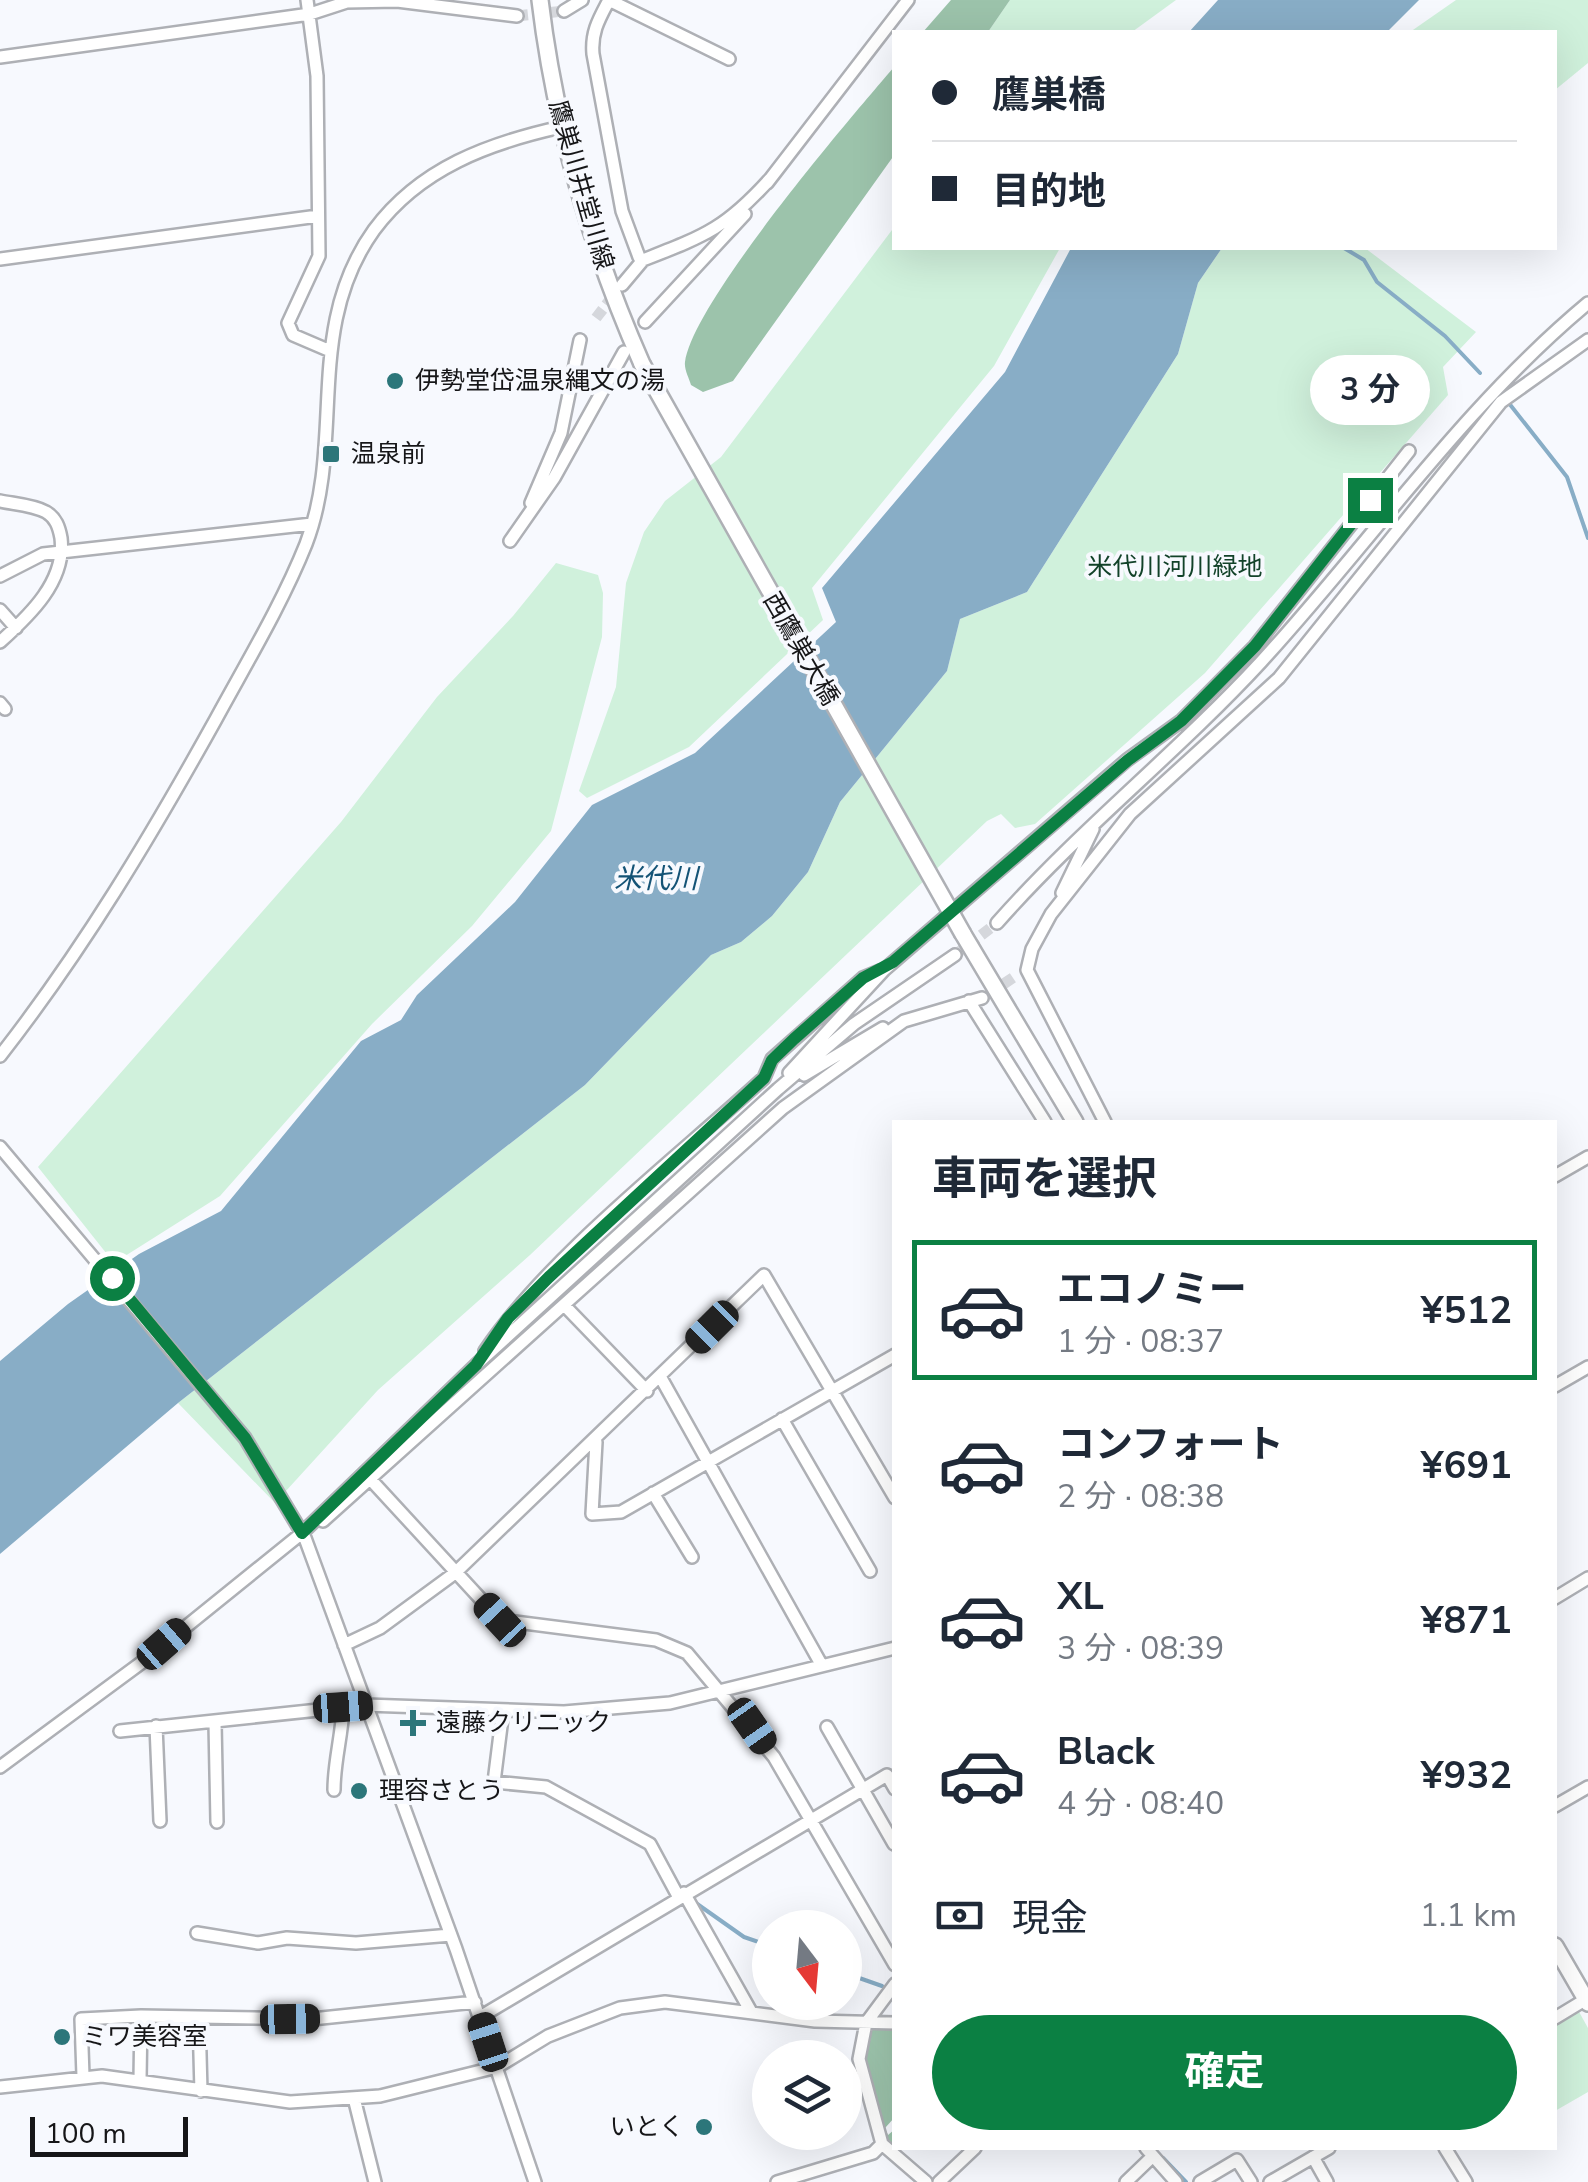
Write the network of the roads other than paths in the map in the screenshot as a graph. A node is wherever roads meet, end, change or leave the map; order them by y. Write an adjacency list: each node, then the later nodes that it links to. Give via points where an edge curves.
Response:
1 (540, 0): 10 (main road, 鷹巣川井堂川線)
2 (582, 0): 6 (street)
3 (908, 0): 11 (street)
4 (350, 1): 5 (street); 7 (street)
5 (309, 6): 8 (street); 12 (street)
6 (564, 11)
7 (517, 16)
8 (0, 57)
9 (729, 59): 14 (street, via 608,0 592,36 622,210)
10 (561, 127): 20 (street, via 470,152 396,206 346,282); 22 (main road, 鷹巣川井堂川線, via 595,244)
11 (770, 179): 14 (street, via 713,232); 17 (street)
12 (318, 216): 13 (street); 20 (street, via 315,270 288,323 293,335)
13 (0, 259)
14 (644, 260): 15 (street)
15 (622, 285)
16 (1588, 303): 31 (street, via 1444,442 1215,710)
17 (645, 322)
18 (580, 340): 21 (street, via 561,433 510,541 554,478)
19 (1588, 340): 32 (street, via 1506,398 1289,666 1130,814)
20 (328, 350): 25 (street, via 327,421)
21 (624, 352)
22 (642, 364): 42 (main road, 西鷹巣大橋, bridge)
23 (1409, 452): 35 (street, via 1255,646 1181,721)
24 (0, 501): 26 (street, via 48,512 59,526)
25 (312, 524): 26 (street); 39 (street, via 255,648 114,894 63,976)
26 (63, 555): 27 (street, via 43,554); 29 (street, via 60,569)
27 (0, 576)
28 (0, 610): 29 (street)
29 (16, 628): 30 (street)
30 (0, 642)
31 (1099, 818): 32 (street); 33 (street)
32 (1051, 914): 36 (street)
33 (996, 923)
34 (955, 956): 40 (street, via 854,1024)
35 (884, 970): 40 (street); 49 (street, via 863,978 772,1060 764,1078 508,1318)
36 (1027, 970): 37 (street); 43 (street)
37 (1014, 978)
38 (904, 1021): 40 (street); 41 (street, via 976,999); 47 (street, via 783,1108)
39 (0, 1056)
40 (778, 1089): 49 (street)
41 (1044, 1120)
42 (1074, 1120)
43 (1104, 1120)
44 (0, 1147): 61 (street, via 245,1438)
45 (1588, 1157): 46 (street)
46 (1557, 1175)
47 (565, 1306): 53 (street); 58 (street)
48 (892, 1357): 54 (street)
49 (476, 1365): 61 (street)
50 (1588, 1367): 52 (street)
51 (660, 1378): 53 (street); 54 (street, via 764,1275); 57 (street)
52 (1557, 1385)
53 (646, 1391): 56 (street)
54 (832, 1392): 55 (street); 60 (street)
55 (782, 1419): 57 (street); 63 (street)
56 (596, 1442): 59 (street, via 592,1514 621,1512); 64 (street)
57 (705, 1462): 59 (street); 69 (street)
58 (372, 1482): 61 (street); 64 (street)
59 (653, 1493): 62 (street)
60 (892, 1493)
61 (302, 1532): 67 (street); 78 (street)
62 (692, 1557)
63 (870, 1571)
64 (455, 1573): 67 (street, via 380,1628); 70 (street, via 500,1620 671,1643)
65 (1588, 1578): 66 (street)
66 (1557, 1597)
67 (344, 1645): 71 (street)
68 (892, 1649): 69 (street)
69 (822, 1664): 70 (street)
70 (721, 1692): 73 (street, via 617,1709); 84 (street, via 752,1726)
71 (366, 1705): 72 (street); 73 (street); 90 (street)
72 (343, 1707): 74 (street); 81 (street)
73 (503, 1710): 88 (street, via 494,1782 546,1788 650,1844)
74 (215, 1723): 75 (street); 86 (street)
75 (156, 1726): 77 (street); 85 (street)
76 (827, 1726): 82 (street)
77 (120, 1731)
78 (0, 1766)
79 (892, 1784): 82 (street, via 886,1774)
80 (1588, 1786): 83 (street)
81 (334, 1790)
82 (863, 1790): 84 (street); 87 (street)
83 (1557, 1805)
84 (812, 1818): 88 (street); 92 (street)
85 (160, 1821)
86 (217, 1822)
87 (892, 1841)
88 (681, 1894): 96 (street); 98 (street)
89 (197, 1933): 90 (street, via 258,1943)
90 (451, 1935): 95 (street)
91 (1557, 1949): 94 (main road)
92 (892, 1960)
93 (892, 1988): 101 (street)
94 (1587, 2000): 99 (street)
95 (475, 2002): 98 (street); 100 (street, via 312,2018)
96 (750, 2010): 101 (street); 103 (street, via 665,2002 620,2008 548,2036)
97 (141, 2016): 100 (street); 104 (street, via 81,2019); 105 (street)
98 (480, 2017): 103 (street)
99 (1557, 2017)
100 (199, 2018): 107 (street)
101 (866, 2023): 102 (street); 109 (street, via 859,2059)
102 (892, 2023)
103 (497, 2067): 108 (street); 116 (street)
104 (83, 2076): 105 (street); 106 (street)
105 (140, 2080): 107 (street)
106 (0, 2087)
107 (200, 2090): 108 (street, via 290,2102)
108 (354, 2098): 115 (street)
109 (882, 2144): 117 (street); 118 (street)
110 (973, 2150): 119 (street)
111 (1326, 2150): 114 (street)
112 (1446, 2150): 126 (street)
113 (1149, 2152): 120 (street); 121 (street)
114 (1313, 2157): 124 (street); 125 (street)
115 (375, 2182)
116 (535, 2182)
117 (781, 2182)
118 (926, 2182)
119 (939, 2182)
120 (1126, 2182)
121 (1176, 2182)
122 (1200, 2182): 123 (street, via 1236,2160)
123 (1251, 2182)
124 (1270, 2182)
125 (1327, 2182)
126 (1466, 2182)

